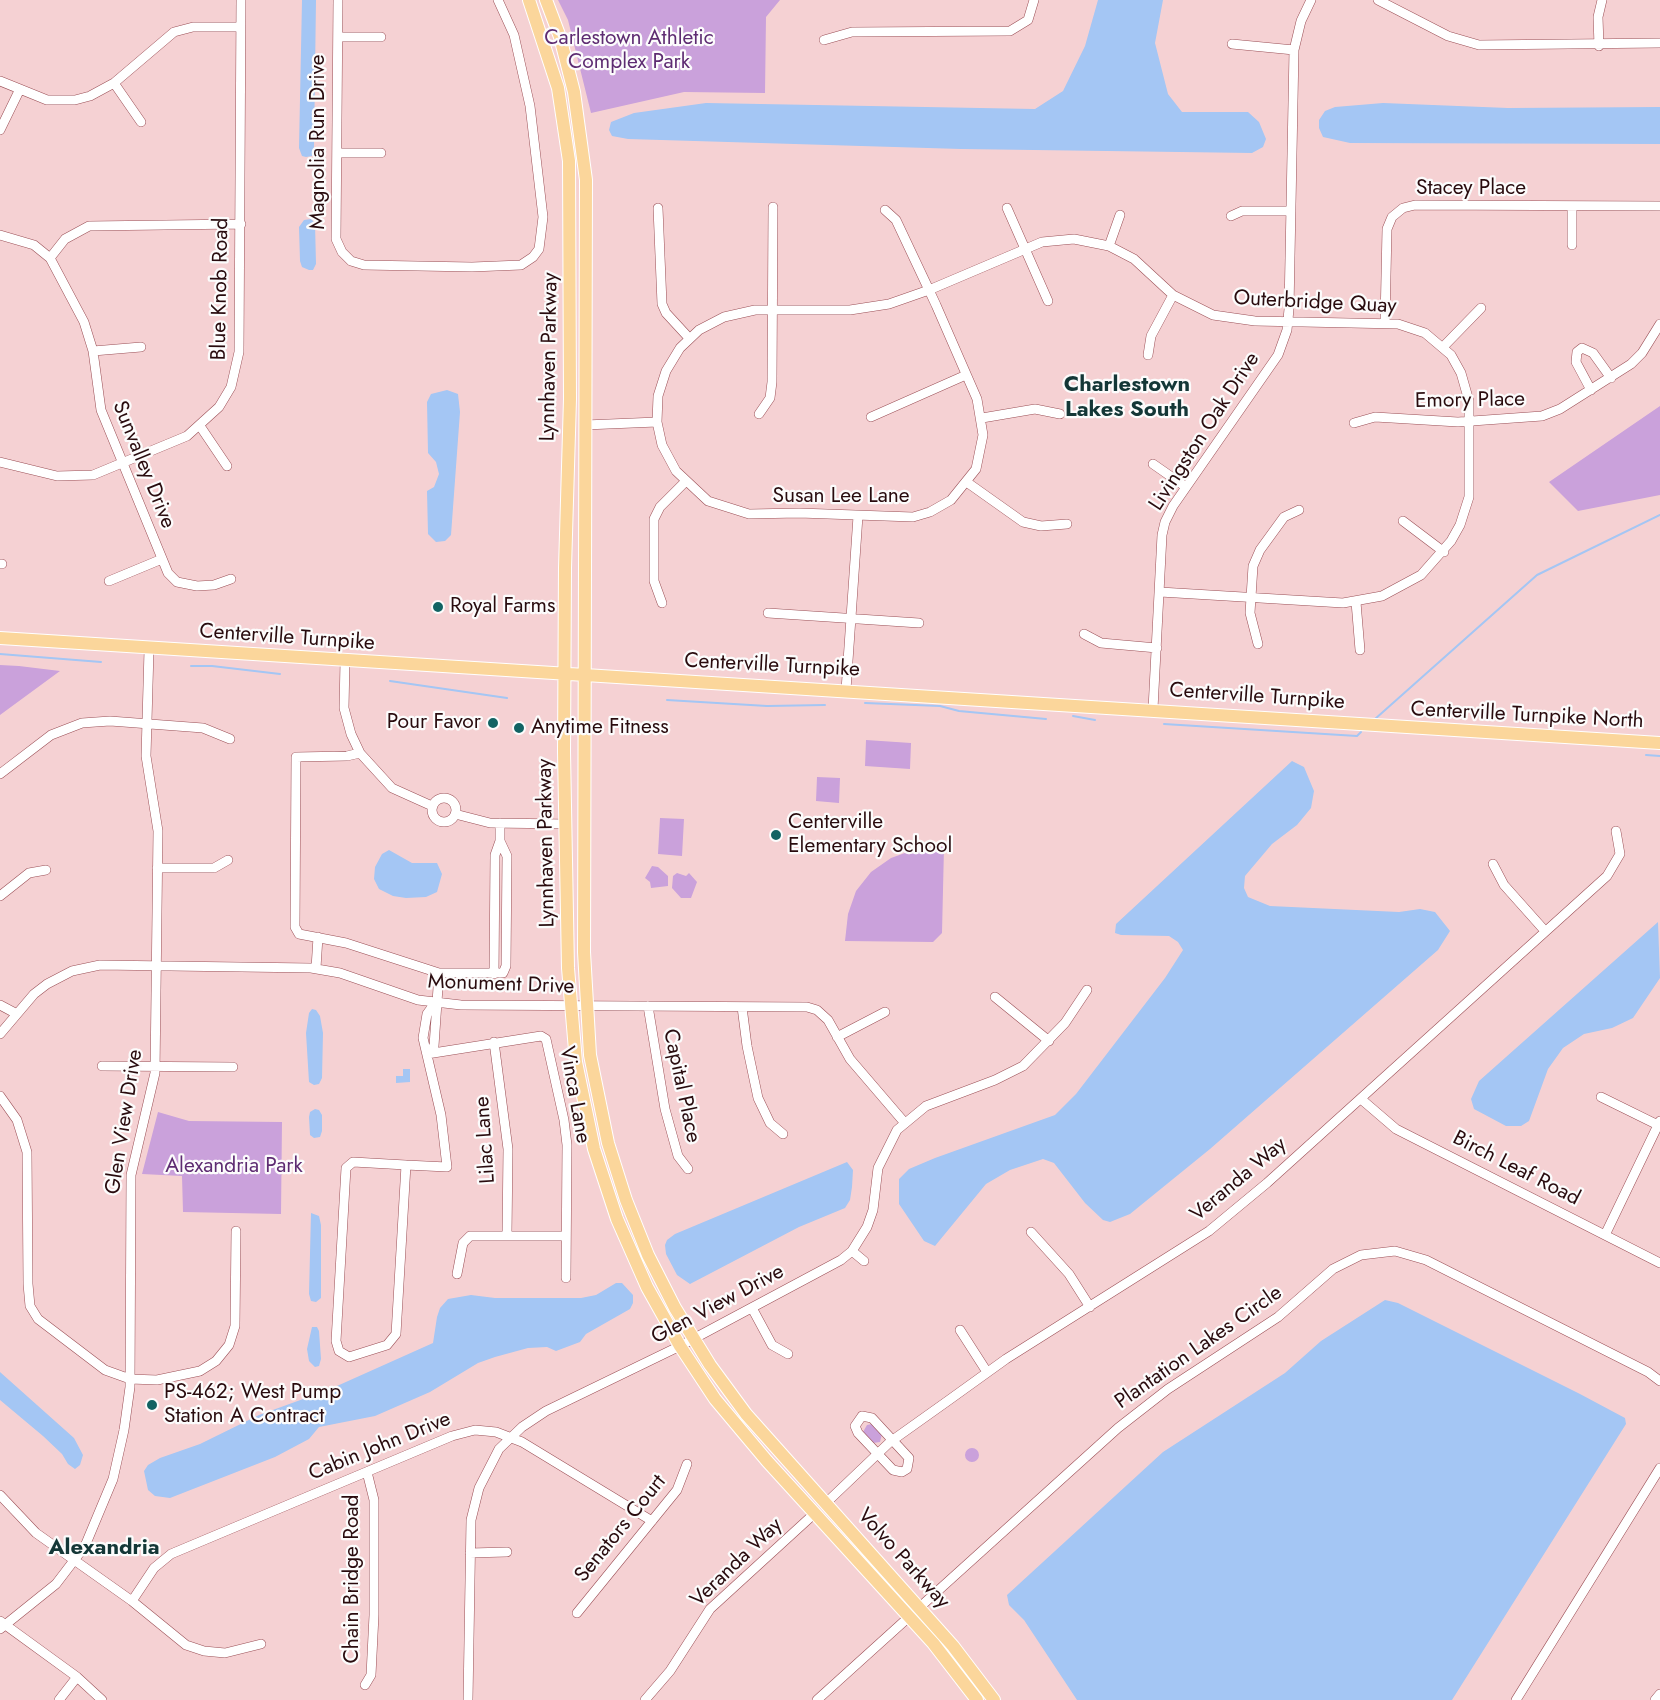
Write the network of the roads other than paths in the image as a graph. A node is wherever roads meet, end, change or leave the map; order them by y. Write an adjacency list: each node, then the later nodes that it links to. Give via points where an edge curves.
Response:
1 (241, 0): 10 (street, Blue Knob Road)
2 (338, 0): 11 (street, Magnolia Run Drive)
3 (498, 0): 23 (street, Magnolia Run Drive, via 514,35 531,106 543,217 539,249 533,257 521,266 364,265 351,261 336,239)
4 (529, 0): 95 (main road, Lynnhaven Parkway, via 558,88 569,162 570,399)
5 (546, 0): 63 (main road, Lynnhaven Parkway, via 567,63 584,151)
6 (1034, 0): 13 (street, via 1028,20 1010,31 852,32)
7 (1311, 0): 17 (street, Livingston Oak Drive)
8 (1378, 0): 16 (street, via 1448,36 1479,45)
9 (1602, 0): 16 (street)
10 (240, 27): 19 (street, via 192,27 174,32); 34 (street, Blue Knob Road)
11 (338, 37): 12 (street); 23 (street, Magnolia Run Drive)
12 (381, 37)
13 (824, 40)
14 (1660, 43): 16 (street)
15 (1232, 44): 17 (street)
16 (1599, 46)
17 (1294, 51): 31 (street, Livingston Oak Drive)
18 (0, 81): 20 (street)
19 (114, 83): 20 (street, via 75,100 47,100); 21 (street)
20 (20, 91): 22 (street)
21 (141, 122)
22 (0, 130)
23 (337, 153): 24 (street)
24 (381, 153)
25 (1572, 206): 26 (street, Stacey Place); 36 (street); 46 (street, Stacey Place, via 1415,205 1397,212 1387,229)
26 (1660, 206)
27 (773, 207): 44 (street)
28 (658, 208): 48 (street, via 662,304)
29 (1007, 208): 38 (street)
30 (885, 210): 40 (street, Susan Lee Lane, via 896,220)
31 (1291, 211): 33 (street, via 1242,211); 45 (street, Livingston Oak Drive)
32 (1120, 215): 37 (street)
33 (1231, 216)
34 (241, 224): 39 (street, via 89,226 65,239); 64 (street, Blue Knob Road, via 237,371 225,399)
35 (0, 235): 39 (street, Sunvalley Drive, via 34,245)
36 (1572, 245)
37 (1109, 246): 38 (street, Outerbridge Quay, via 1074,239); 41 (street, Outerbridge Quay, via 1134,259)
38 (1024, 248): 40 (street, Outerbridge Quay); 42 (street)
39 (50, 258): 51 (street, Sunvalley Drive, via 84,322)
40 (929, 290): 44 (street, Outerbridge Quay, via 870,308); 53 (street, Susan Lee Lane)
41 (1173, 295): 45 (street, Outerbridge Quay, via 1213,315); 52 (street, via 1151,336)
42 (1048, 301)
43 (1481, 308): 49 (street)
44 (773, 310): 48 (street, Outerbridge Quay, via 724,317); 56 (street, via 771,394)
45 (1288, 321): 46 (street, Outerbridge Quay); 71 (street, Livingston Oak Drive, via 1278,355)
46 (1385, 322): 49 (street, Outerbridge Quay, via 1425,333)
47 (1660, 324): 54 (street, Emory Place, via 1642,353)
48 (689, 338): 60 (street, Outerbridge Quay, via 666,371 658,396)
49 (1444, 346): 61 (street, Outerbridge Quay, via 1461,374)
50 (141, 347): 51 (street)
51 (93, 351): 66 (street, Sunvalley Drive, via 101,410)
52 (1148, 355)
53 (966, 375): 58 (street); 59 (street, Susan Lee Lane)
54 (1611, 378): 55 (street, Emory Place); 55 (street, via 1593,353 1582,348 1577,352 1576,362)
55 (1591, 390): 61 (street, Emory Place, via 1542,416)
56 (759, 414)
57 (1060, 414): 59 (street, via 1035,409)
58 (871, 417)
59 (982, 418): 70 (street, Susan Lee Lane, via 980,459)
60 (657, 422): 63 (street); 69 (street, Susan Lee Lane, via 668,458)
61 (1469, 422): 62 (street, Emory Place, via 1375,417); 76 (street, Outerbridge Quay, via 1469,497 1460,525)
62 (1354, 423)
63 (585, 425): 96 (main road, Lynnhaven Parkway)
64 (200, 426): 66 (street, Blue Knob Road, via 174,443); 68 (street)
65 (0, 462): 66 (street, Blue Knob Road, via 69,478 93,475)
66 (122, 464): 77 (street, Sunvalley Drive)
67 (1153, 464): 71 (street)
68 (227, 466)
69 (685, 482): 73 (street, Susan Lee Lane, via 708,501 735,512); 83 (street, via 660,507 654,519 654,581)
70 (968, 483): 73 (street, Susan Lee Lane, via 951,500 920,515); 75 (street, via 1023,522 1041,526)
71 (1186, 487): 80 (street, Livingston Oak Drive, via 1163,529)
72 (1299, 510): 81 (street, via 1284,517 1260,550 1253,566)
73 (858, 516): 85 (street)
74 (1403, 521): 76 (street)
75 (1067, 524)
76 (1444, 552): 82 (street, Outerbridge Quay, via 1408,584)
77 (162, 559): 78 (street, Sunvalley Drive, via 172,579 182,584 214,585); 79 (street)
78 (231, 579)
79 (109, 581)
80 (1160, 592): 81 (street, Outerbridge Quay); 91 (street, Livingston Oak Drive)
81 (1251, 598): 82 (street, Outerbridge Quay); 89 (street, via 1251,624)
82 (1356, 602): 93 (street)
83 (662, 603)
84 (768, 613): 85 (street)
85 (851, 618): 86 (street); 97 (street)
86 (919, 623)
87 (1084, 634): 91 (street, via 1101,643)
88 (0, 638): 92 (main road, Centerville Turnpike, via 141,646)
89 (1258, 644)
90 (0, 646): 92 (main road, Centerville Turnpike, via 138,654)
91 (1156, 648): 98 (street, Livingston Oak Drive)
92 (149, 650): 94 (main road, Centerville Turnpike); 99 (street, Glen View Drive)
93 (1360, 650)
94 (345, 662): 95 (main road, Centerville Turnpike); 103 (street, via 344,708)
95 (564, 675): 96 (main road, Centerville Turnpike); 108 (main road, Lynnhaven Parkway)
96 (585, 676): 97 (main road, Centerville Turnpike); 125 (main road, Lynnhaven Parkway)
97 (846, 690): 98 (main road, Centerville Turnpike)
98 (1153, 709): 100 (main road, Centerville Turnpike)
99 (146, 723): 101 (street, via 211,729); 104 (street, via 95,721 70,726 51,735); 112 (street, Glen View Drive, via 146,756 158,831)
100 (1392, 727): 102 (main road, Centerville Turnpike North)
101 (230, 738)
102 (1660, 743)
103 (360, 753): 105 (street, via 392,788); 116 (street, via 296,757 295,927 302,935)
104 (0, 774)
105 (432, 806): 106 (street, via 446,798 455,805); 106 (street, via 432,815 441,822 449,822)
106 (455, 814): 107 (street)
107 (500, 823): 108 (street); 119 (street, via 495,855 494,974)
108 (567, 824): 124 (main road, Lynnhaven Parkway)
109 (1616, 831): 115 (street, Veranda Way, via 1621,846 1616,864)
110 (228, 860): 112 (street, via 214,868)
111 (1493, 864): 115 (street, via 1504,885)
112 (158, 868): 117 (street, Glen View Drive)
113 (46, 870): 114 (street, via 29,873)
114 (0, 896)
115 (1545, 931): 140 (street, Veranda Way)
116 (318, 937): 118 (street); 119 (street)
117 (157, 965): 118 (street, Monument Drive); 129 (street, Monument Drive, via 100,965 72,971 47,984); 136 (street, Glen View Drive)
118 (316, 968): 122 (street, Monument Drive)
119 (439, 972): 122 (street)
120 (1088, 990): 132 (street, Glen View Drive)
121 (995, 997): 132 (street)
122 (435, 1003): 124 (street, Monument Drive); 134 (street, via 427,1014 423,1038)
123 (0, 1005): 129 (street)
124 (571, 1005): 125 (street, Monument Drive); 160 (main road, Lynnhaven Parkway, via 581,1091 602,1178 628,1247)
125 (586, 1005): 126 (street, Monument Drive); 159 (main road, Lynnhaven Parkway, via 595,1085 617,1172 648,1255)
126 (648, 1006): 127 (street, Monument Drive); 145 (street, Capital Place, via 665,1109 678,1156)
127 (742, 1006): 131 (street, Monument Drive, via 810,1007 824,1014); 143 (street, via 758,1098 770,1123)
128 (885, 1011): 131 (street)
129 (17, 1014): 130 (street, Monument Drive)
130 (0, 1034)
131 (837, 1037): 141 (street, Monument Drive, via 861,1074)
132 (1049, 1041): 141 (street, Glen View Drive, via 1009,1074 934,1102)
133 (494, 1042): 134 (street, Vinca Lane); 148 (street, Lilac Lane, via 508,1149); 150 (street, Vinca Lane, via 541,1036 546,1039 567,1145)
134 (427, 1054): 144 (street, via 441,1115 447,1167)
135 (102, 1066): 136 (street)
136 (155, 1066): 137 (street); 163 (street, Glen View Drive, via 152,1094 131,1175)
137 (233, 1067)
138 (0, 1096): 163 (street, via 17,1120 27,1152 30,1306 39,1319 95,1365)
139 (1601, 1097): 142 (street)
140 (1361, 1099): 149 (street, Birch Leaf Road, via 1396,1129); 156 (street, Veranda Way, via 1212,1229)
141 (904, 1122): 151 (street, Glen View Drive, via 883,1153 872,1215)
142 (1659, 1123): 149 (street)
143 (783, 1134)
144 (406, 1165): 144 (street, via 353,1162 346,1168 336,1341 339,1351 349,1357 387,1345 396,1335)
145 (688, 1169)
146 (236, 1231): 163 (street, via 236,1314 225,1352 208,1367 182,1376 157,1380)
147 (1031, 1232): 156 (street, via 1069,1274)
148 (507, 1235): 150 (street); 154 (street, via 474,1235 466,1239)
149 (1605, 1235): 153 (street, Birch Leaf Road)
150 (566, 1236): 155 (street, Vinca Lane)
151 (852, 1251): 152 (street); 157 (street, Glen View Drive)
152 (864, 1261)
153 (1660, 1263)
154 (457, 1274)
155 (566, 1278)
156 (1090, 1307): 162 (street, Veranda Way)
157 (752, 1308): 159 (street, Glen View Drive); 161 (street, via 772,1345)
158 (960, 1330): 162 (street)
159 (694, 1339): 160 (street, Glen View Drive); 167 (main road, Lynnhaven Parkway, via 727,1389)
160 (680, 1346): 165 (street, Glen View Drive, via 546,1411); 169 (main road, Lynnhaven Parkway, via 715,1399)
161 (788, 1354)
162 (987, 1372): 166 (street, Veranda Way)
163 (130, 1378): 179 (street, Glen View Drive, via 113,1479 92,1532)
164 (1660, 1381): 181 (street, Plantation Lakes Circle, via 1426,1260 1395,1251 1360,1255 1333,1269 1278,1317 1168,1389 1118,1428)
165 (511, 1437): 172 (street, Cabin John Drive, via 488,1430 464,1432); 176 (street, Cabin John Drive); 178 (street, Glen View Drive, via 491,1460 478,1488 471,1520)
166 (893, 1440): 168 (street, Veranda Way); 168 (street, via 909,1458 907,1469 893,1470); 168 (street, via 869,1417 856,1420 858,1433)
167 (777, 1449): 174 (main road, Volvo Parkway)
168 (878, 1454): 174 (street, Veranda Way)
169 (767, 1461): 175 (main road, Volvo Parkway)
170 (687, 1464): 176 (street, Senators Court, via 677,1490)
171 (1660, 1468): 196 (street)
172 (367, 1472): 180 (street, Cabin John Drive, via 171,1554 154,1568); 187 (street, Chain Bridge Road, via 374,1500 374,1615 371,1676)
173 (0, 1495): 179 (street, via 26,1524)
174 (826, 1503): 181 (main road, Volvo Parkway)
175 (815, 1513): 183 (main road, Volvo Parkway); 192 (street, Veranda Way, via 710,1609 670,1671)
176 (652, 1521): 182 (street, Senators Court)
177 (507, 1552): 178 (street)
178 (471, 1553): 191 (street, Glen View Drive)
179 (75, 1561): 180 (street); 184 (street, Glen View Drive, via 48,1591)
180 (132, 1601): 185 (street, via 176,1639 195,1648 225,1653)
181 (919, 1606): 183 (street, Plantation Lakes Circle); 195 (main road, Volvo Parkway)
182 (577, 1613)
183 (909, 1616): 193 (street, Plantation Lakes Circle); 194 (main road, Volvo Parkway)
184 (2, 1625): 186 (street)
185 (261, 1644)
186 (77, 1677): 189 (street); 190 (street)
187 (366, 1685)
188 (1660, 1694): 197 (street)
189 (59, 1700)
190 (102, 1700)
191 (468, 1700)
192 (645, 1700)
193 (818, 1700)
194 (976, 1700)
195 (994, 1700)
196 (1516, 1700)
197 (1655, 1700)

